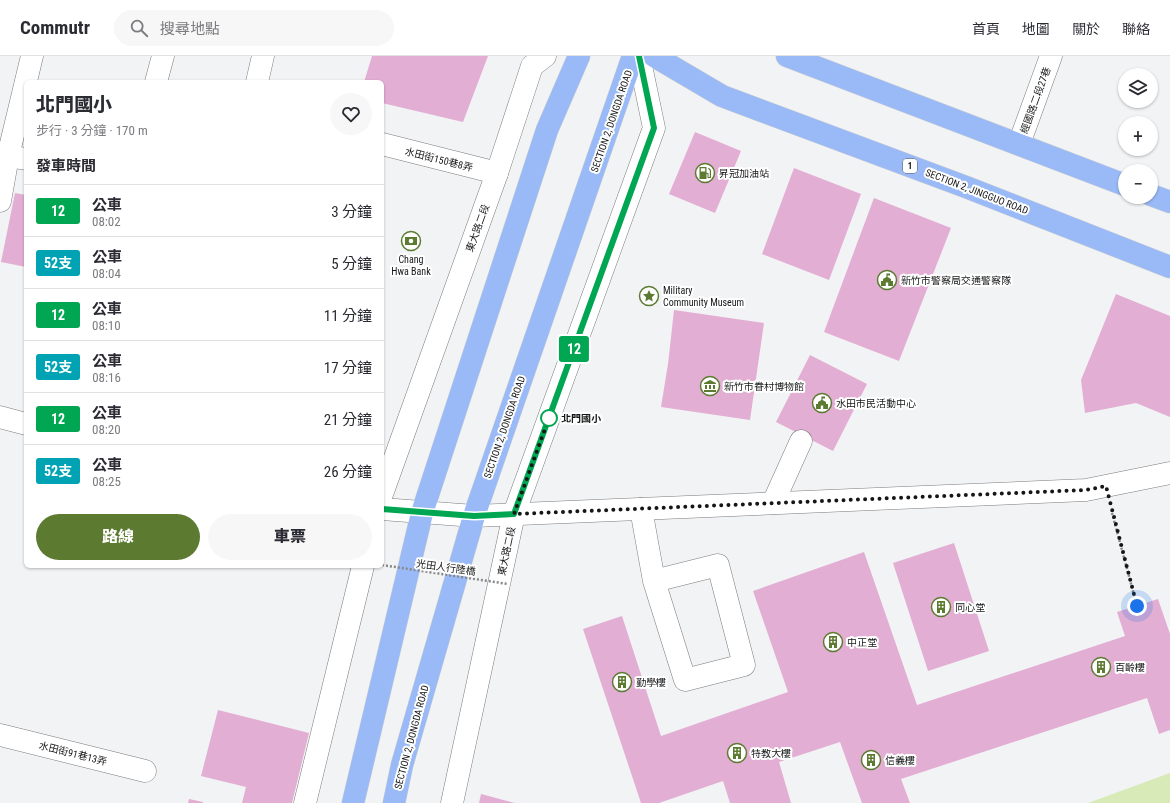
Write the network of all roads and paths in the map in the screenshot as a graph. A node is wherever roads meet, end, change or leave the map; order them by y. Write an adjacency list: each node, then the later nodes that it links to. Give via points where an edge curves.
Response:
1 (32, 56): 11 (street)
2 (163, 56): 12 (street)
3 (263, 56): 13 (street)
4 (545, 56): 18 (street, 東大路二段, via 532,66)
5 (579, 56): 33 (main road, via 547,130)
6 (633, 56): 35 (main road, SECTION 2, DONGDA ROAD)
7 (639, 56): 34 (street, 東大路二段, via 654,128)
8 (654, 56): 23 (main road, SECTION 2, JINGGUO ROAD / 1, via 722,96 959,184)
9 (787, 56): 15 (main road)
10 (1051, 56): 15 (street, 經國路二段27巷)
11 (27, 80)
12 (157, 80)
13 (257, 80)
14 (24, 94): 17 (street)
15 (1019, 144): 19 (main road)
16 (384, 145): 18 (street, 水田街150巷8弄)
17 (11, 155): 21 (street)
18 (497, 173): 29 (street, 東大路二段)
19 (1118, 182)
20 (1158, 198): 22 (main road)
21 (0, 201)
22 (1170, 202)
23 (1170, 267)
24 (0, 417): 25 (street)
25 (24, 423)
26 (801, 441): 30 (street)
27 (1170, 473): 28 (street)
28 (1106, 486): 30 (street, via 1086,490); 40 (path)
29 (384, 488)
30 (773, 503): 32 (street)
31 (384, 509): 33 (street)
32 (641, 509): 34 (street); 38 (street)
33 (422, 513): 35 (street); 44 (main road)
34 (514, 514): 35 (street); 46 (street, 東大路二段)
35 (474, 516): 45 (main road, SECTION 2, DONGDA ROAD, via 402,765)
36 (384, 566): 39 (path, 光田人行陸橋, bridge)
37 (363, 568): 43 (street)
38 (654, 581): 38 (street, via 684,680 744,665 718,565)
39 (508, 584)
40 (1137, 606)
41 (0, 735): 42 (street, 水田街91巷13弄)
42 (145, 771)
43 (305, 803)
44 (353, 803)
45 (394, 803)
46 (452, 803)

